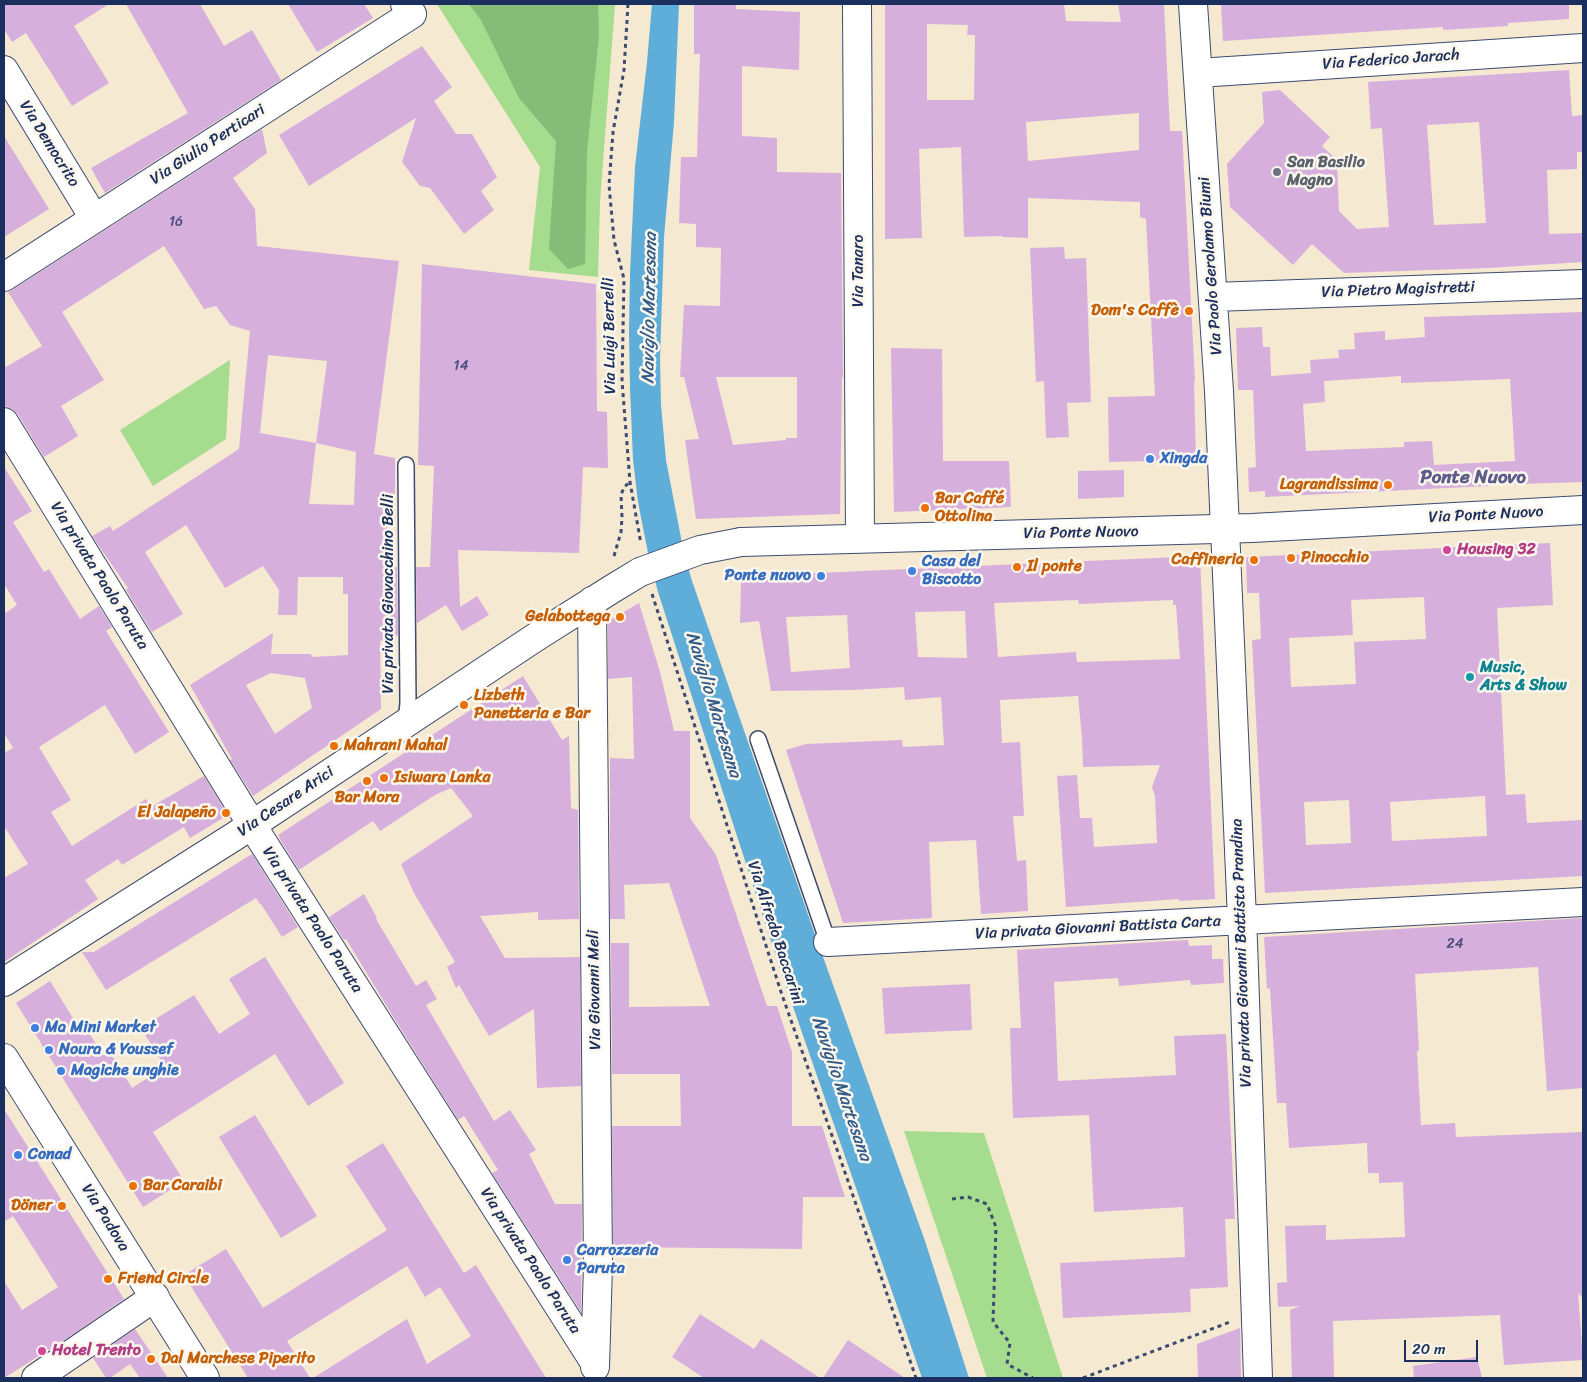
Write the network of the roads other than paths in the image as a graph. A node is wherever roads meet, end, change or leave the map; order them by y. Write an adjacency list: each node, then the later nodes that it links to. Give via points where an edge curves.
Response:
1 (857, 4): 15 (street, Via Tanaro)
2 (1192, 4): 6 (street, Via Paolo Gerolamo Biumi)
3 (409, 9): 7 (street, Via Giulio Perticari)
4 (1583, 48): 6 (street, Via Federico Jarach)
5 (4, 70): 7 (street, Via Democrito)
6 (1198, 72): 10 (street, Via Paolo Gerolamo Biumi)
7 (94, 218): 8 (street, Via Giulio Perticari)
8 (4, 277)
9 (1583, 284): 10 (street, Via Pietro Magistretti)
10 (1213, 297): 14 (street, Via Paolo Gerolamo Biumi)
11 (4, 422): 19 (street, Via privata Paolo Paruta)
12 (406, 465): 17 (lane, Via privata Giovacchino Belli)
13 (1583, 510): 14 (street, Via Ponte Nuovo)
14 (1225, 528): 15 (street, Via Ponte Nuovo); 21 (street, Via privata Giovanni Battista Prandina)
15 (860, 538): 16 (street, Via Ponte Nuovo, bridge, via 741,542 700,550 640,572)
16 (602, 595): 17 (street, Via Cesare Arici); 26 (street, Via Giovanni Meli)
17 (406, 722): 19 (street, Via Cesare Arici)
18 (758, 739): 22 (lane, Via privata Giovanni Battista Carta)
19 (252, 824): 23 (street, Via Cesare Arici); 26 (street, Via privata Paolo Paruta)
20 (1583, 902): 21 (street, Via privata Giovanni Battista Carta)
21 (1241, 920): 22 (street, Via privata Giovanni Battista Carta); 29 (street, Via privata Giovanni Battista Prandina)
22 (828, 942)
23 (4, 982)
24 (4, 1058): 25 (street, Via Padova)
25 (155, 1297): 27 (street); 28 (street, Via Padova)
26 (595, 1371)
27 (36, 1378)
28 (205, 1378)
29 (1258, 1378)

